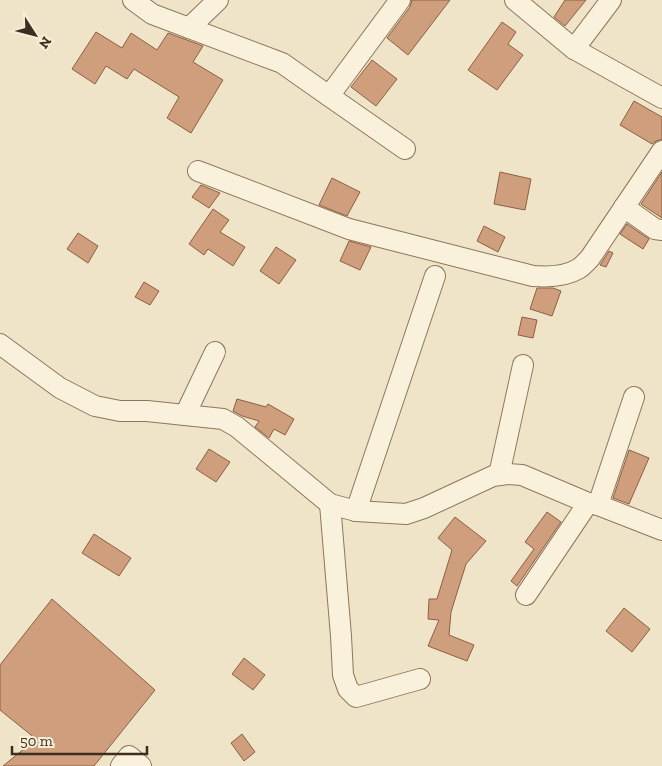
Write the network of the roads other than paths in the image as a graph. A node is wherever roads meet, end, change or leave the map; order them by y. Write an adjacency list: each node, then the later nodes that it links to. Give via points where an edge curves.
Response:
1 (133, 0): 6 (street, via 152,14)
2 (218, 0): 6 (street)
3 (400, 0): 8 (street)
4 (515, 0): 7 (street)
5 (611, 0): 7 (street)
6 (188, 28): 8 (street, via 282,63)
7 (574, 49): 9 (street)
8 (330, 96): 10 (street)
9 (662, 98)
10 (405, 149)
11 (662, 151): 13 (street)
12 (198, 171): 13 (street, via 349,229 533,276 556,275 578,269 590,258)
13 (624, 208): 14 (street, via 655,229)
14 (662, 230)
15 (434, 276): 24 (street)
16 (0, 344): 20 (street, via 60,388 95,406)
17 (214, 352): 20 (street)
18 (523, 365): 21 (street)
19 (634, 397): 23 (street)
20 (185, 415): 22 (street, via 223,419 237,427)
21 (499, 475): 23 (street, via 522,475); 24 (street, via 406,514)
22 (330, 504): 24 (street); 27 (street, via 343,675 348,689 356,697)
23 (593, 504): 25 (street); 26 (street)
24 (356, 511)
25 (662, 530)
26 (526, 595)
27 (420, 679)
28 (121, 766): 29 (street, via 129,756)
29 (140, 766)

